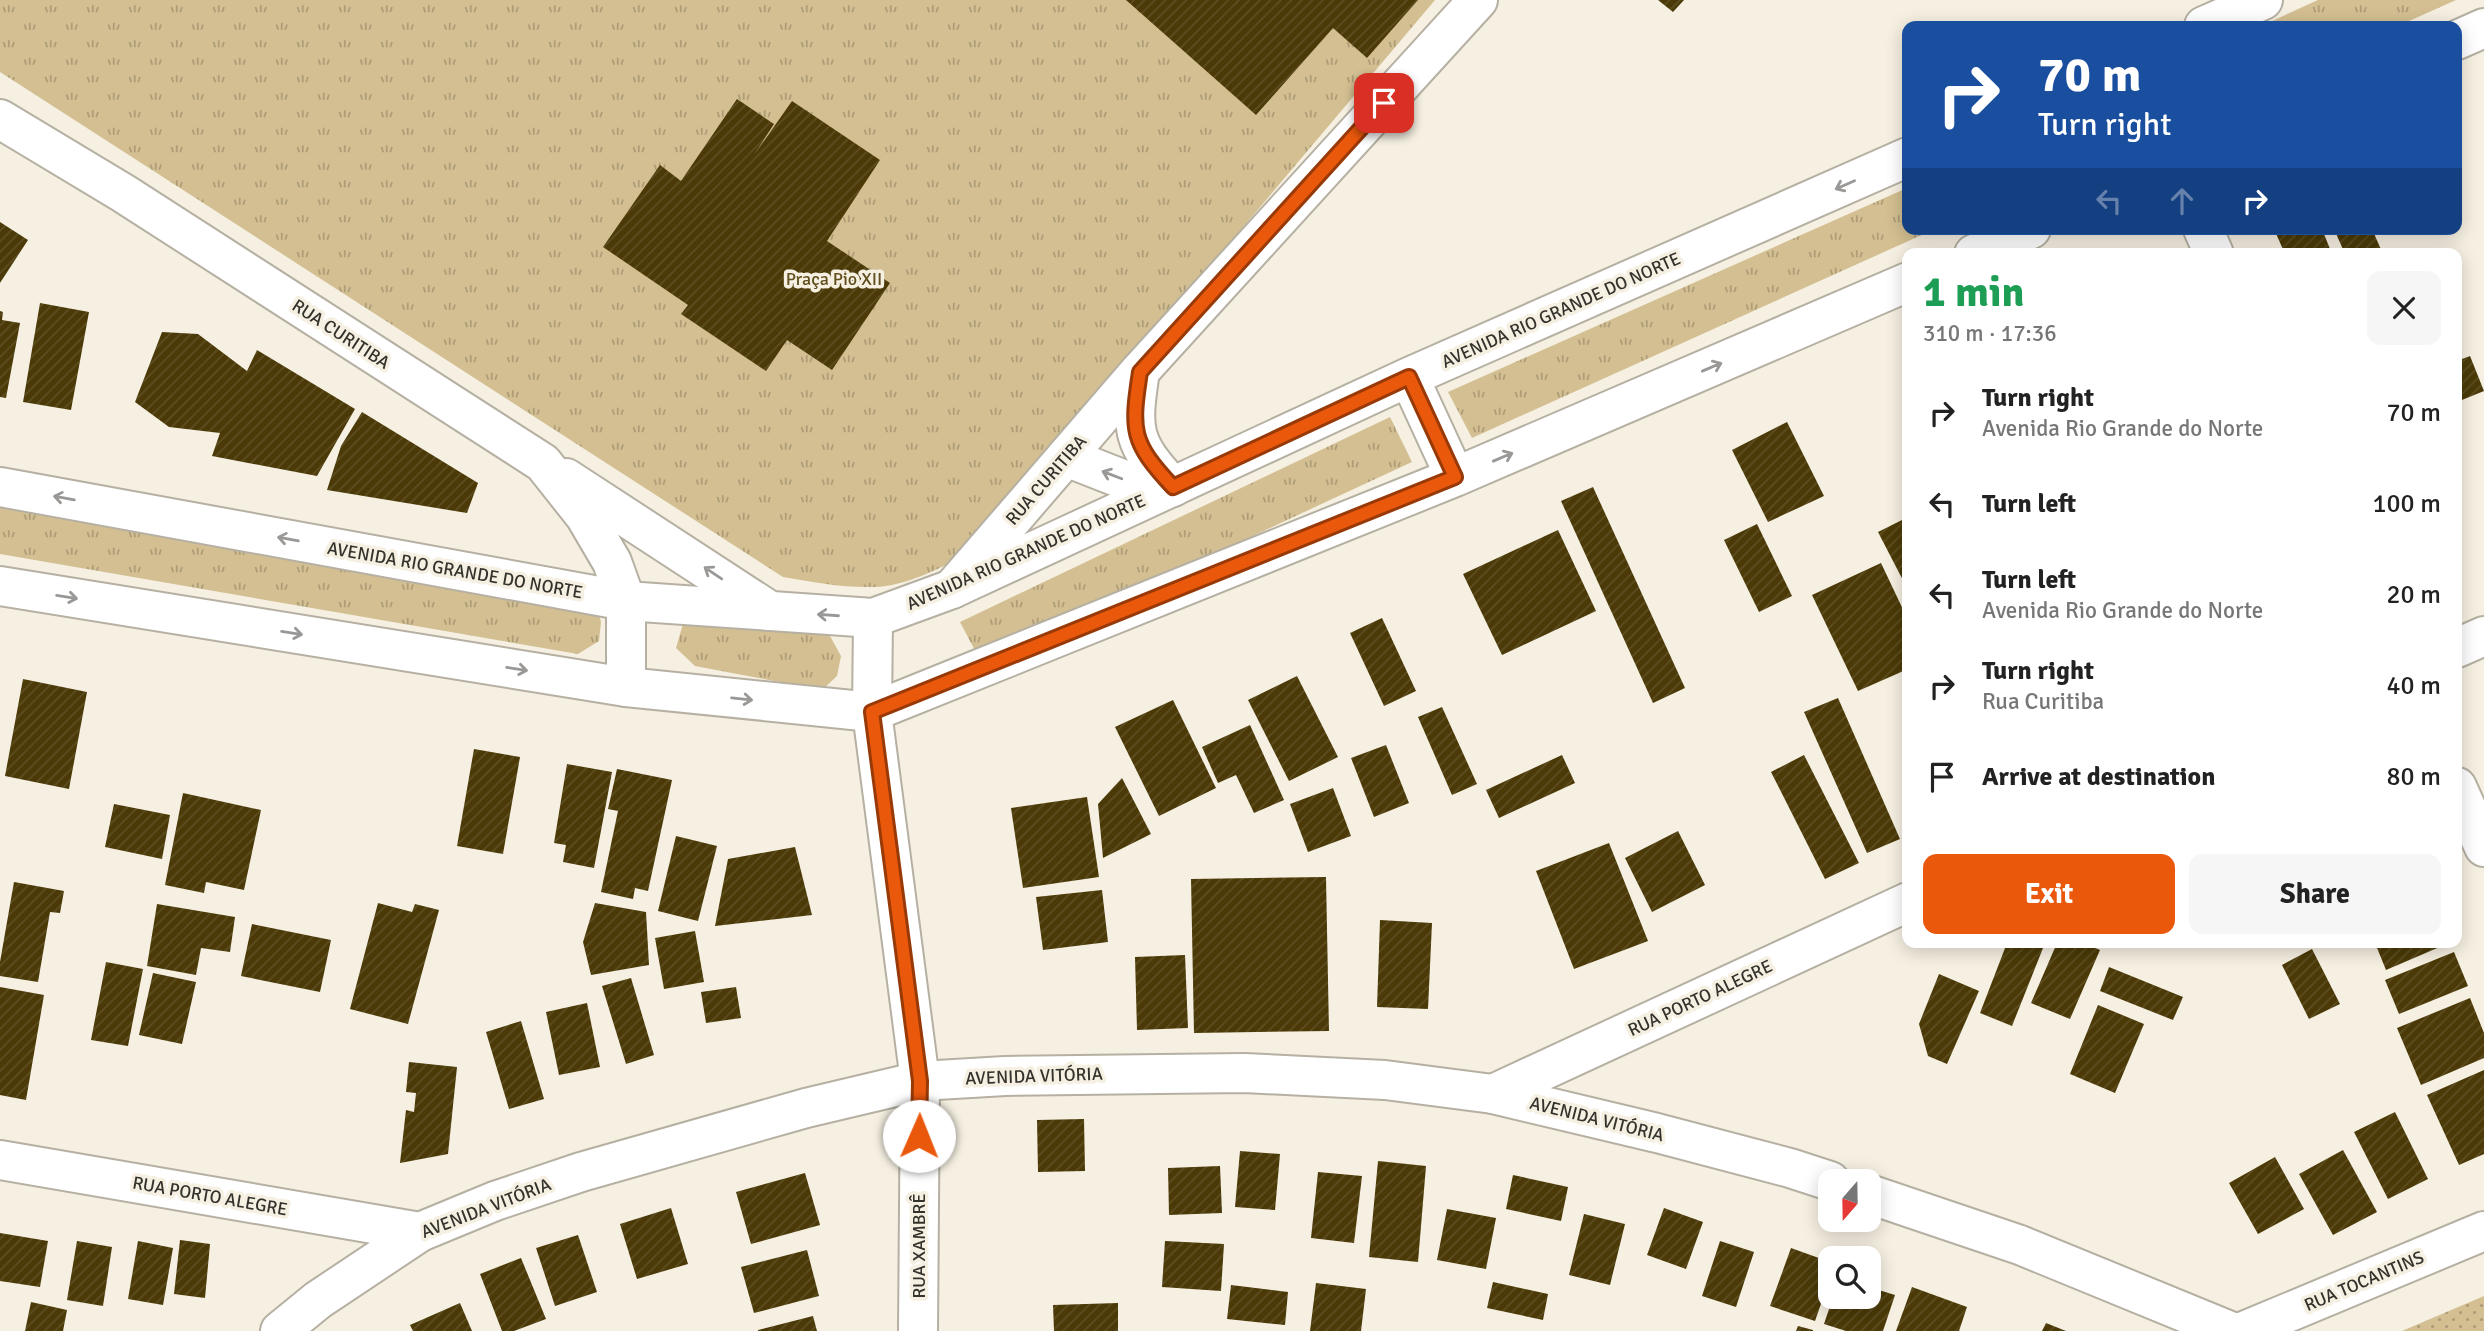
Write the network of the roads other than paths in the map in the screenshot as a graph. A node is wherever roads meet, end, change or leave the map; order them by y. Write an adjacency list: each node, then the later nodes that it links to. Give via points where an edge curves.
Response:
1 (1478, 0): 11 (street, RUA CURITIBA)
2 (2263, 0): 3 (street)
3 (2215, 21)
4 (2484, 28): 5 (street)
5 (2462, 38)
6 (0, 119): 14 (street, RUA CURITIBA)
7 (1902, 161): 12 (street, AVENIDA RIO GRANDE DO NORTE, one-way to 12)
8 (2017, 235): 9 (street)
9 (1988, 248)
10 (1902, 285): 15 (street, one-way to 10)
11 (1140, 372): 13 (street, RUA CURITIBA); 17 (street, via 1135,433)
12 (1409, 377): 15 (street); 17 (street, AVENIDA RIO GRANDE DO NORTE)
13 (1066, 457): 17 (street, one-way to 13); 19 (street, RUA CURITIBA)
14 (543, 463): 20 (street, RUA CURITIBA, via 585,516 612,562); 21 (street, one-way to 14)
15 (1455, 477): 26 (street)
16 (0, 487): 20 (street, AVENIDA RIO GRANDE DO NORTE, one-way to 16)
17 (1166, 490): 19 (street, AVENIDA RIO GRANDE DO NORTE)
18 (0, 586): 25 (street, one-way to 25)
19 (952, 589): 22 (street, AVENIDA RIO GRANDE DO NORTE)
20 (626, 601): 21 (street, AVENIDA RIO GRANDE DO NORTE); 25 (street, RUA CURITIBA)
21 (770, 611): 22 (street, AVENIDA RIO GRANDE DO NORTE, one-way to 21)
22 (873, 618): 26 (street, RUA XAMBRÊ)
23 (2484, 636): 24 (street)
24 (2462, 646)
25 (626, 687): 26 (street, one-way to 26)
26 (872, 712): 30 (street, RUA XAMBRÊ)
27 (2462, 799): 28 (street)
28 (2484, 847)
29 (1902, 905): 31 (street, RUA PORTO ALEGRE)
30 (920, 1081): 31 (street, AVENIDA VITÓRIA, via 1244,1073 1385,1080); 36 (street, AVENIDA VITÓRIA, via 581,1172); 38 (street, RUA XAMBRÊ)
31 (1493, 1094): 33 (street, AVENIDA VITÓRIA)
32 (0, 1160): 36 (street, RUA PORTO ALEGRE)
33 (1818, 1177)
34 (1881, 1198): 39 (street, via 2020,1245)
35 (2484, 1231): 40 (street, RUA TOCANTINS)
36 (420, 1232): 37 (street, AVENIDA VITÓRIA)
37 (280, 1331)
38 (918, 1331)
39 (2230, 1331)
40 (2244, 1331)

